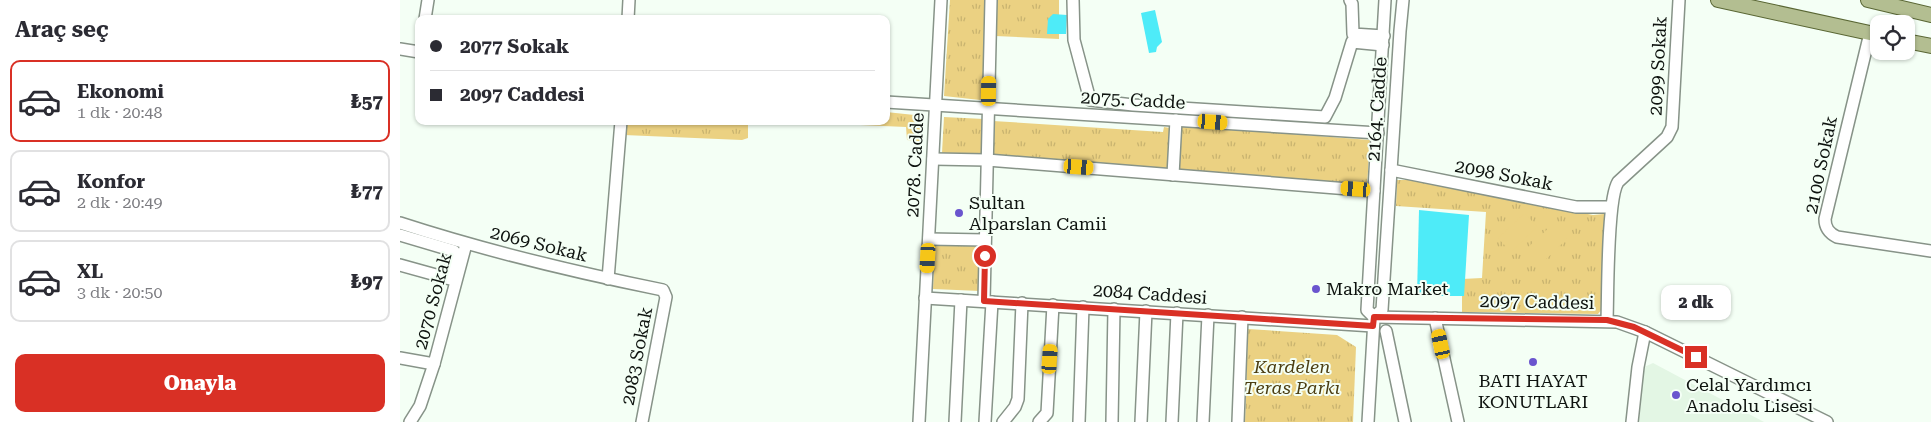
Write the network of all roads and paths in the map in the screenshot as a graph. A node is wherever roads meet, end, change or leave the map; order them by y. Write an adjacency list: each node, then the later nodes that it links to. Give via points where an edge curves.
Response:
1 (428, 0): 12 (street)
2 (628, 0): 13 (street)
3 (941, 0): 24 (street, 2078. Cadde)
4 (991, 0): 25 (street)
5 (1073, 0): 16 (street, via 1074,40 1090,100 1325,117 1335,98)
6 (1350, 0): 16 (street)
7 (1384, 0): 17 (street, 2164. Cadde)
8 (1404, 0): 31 (street, 2164. Cadde)
9 (1679, 0): 34 (street, 2099 Sokak, via 1672,127 1667,137 1617,184)
10 (1718, 0): 15 (main road)
11 (1868, 0): 14 (main road)
12 (426, 15)
13 (628, 15)
14 (1931, 15)
15 (1870, 33)
16 (1352, 38): 17 (street)
17 (1383, 40): 28 (street, 2164. Cadde)
18 (1915, 43): 19 (main road)
19 (1931, 46)
20 (400, 49): 22 (street)
21 (1870, 49): 40 (street, 2100 Sokak, via 1825,223 1827,230 1837,237)
22 (415, 51)
23 (890, 102): 24 (street, 2075. Cadde)
24 (936, 105): 25 (street, 2075. Cadde); 29 (street, 2078. Cadde)
25 (988, 109): 26 (street, 2075. Cadde); 30 (street)
26 (1176, 120): 28 (street, 2075. Cadde); 32 (street)
27 (621, 125): 42 (street)
28 (1378, 132): 33 (street, 2164. Cadde)
29 (933, 159): 30 (street); 37 (street, 2078. Cadde)
30 (987, 160): 32 (street); 38 (street)
31 (1391, 170): 34 (street, 2098 Sokak, via 1576,207); 58 (street, 2164. Cadde, via 1382,310)
32 (1173, 175): 33 (street)
33 (1374, 191): 58 (street, 2164. Cadde, via 1367,310)
34 (1611, 207): 57 (street, 2099 Sokak)
35 (400, 223): 39 (street, 2069 Sokak)
36 (400, 235): 43 (street, via 454,251)
37 (928, 238): 38 (street); 45 (street, 2078. Cadde)
38 (985, 240): 47 (street)
39 (466, 244): 42 (street, 2069 Sokak); 43 (street, 2070 Sokak)
40 (1931, 250)
41 (400, 265): 43 (street)
42 (608, 279): 44 (street, 2069 Sokak, via 663,290)
43 (452, 280): 62 (street, 2070 Sokak)
44 (666, 297): 67 (street, 2083 Sokak)
45 (925, 298): 46 (street, 2084 Caddesi); 68 (street, 2078. Cadde)
46 (961, 300): 47 (street, 2084 Caddesi); 69 (street)
47 (988, 301): 48 (street, 2084 Caddesi); 70 (street)
48 (1022, 304): 49 (street, 2084 Caddesi); 71 (street, via 1018,399)
49 (1053, 306): 50 (street, 2084 Caddesi); 63 (street)
50 (1083, 307): 51 (street, 2084 Caddesi); 64 (street)
51 (1114, 309): 52 (street, 2084 Caddesi); 65 (street)
52 (1146, 311): 53 (street, 2084 Caddesi); 72 (street)
53 (1177, 313): 54 (street, 2084 Caddesi); 73 (street)
54 (1208, 315): 55 (street, 2084 Caddesi); 74 (street)
55 (1242, 317): 58 (street, 2084 Caddesi); 75 (street)
56 (1435, 318): 57 (street, 2097 Caddesi); 58 (street, 2097 Caddesi); 78 (street)
57 (1607, 320): 60 (street, 2097 Caddesi)
58 (1374, 321): 76 (street)
59 (1386, 331): 77 (street)
60 (1644, 332): 79 (street); 80 (street, 2097 Caddesi)
61 (400, 358): 62 (street)
62 (434, 364): 66 (street, 2070 Sokak, via 420,406)
63 (1043, 417)
64 (1079, 420)
65 (1112, 421)
66 (410, 422)
67 (642, 422)
68 (919, 422)
69 (955, 422)
70 (985, 422)
71 (1003, 422)
72 (1141, 422)
73 (1172, 422)
74 (1203, 422)
75 (1238, 422)
76 (1368, 422)
77 (1405, 422)
78 (1458, 422)
79 (1632, 422)
80 (1827, 422)

